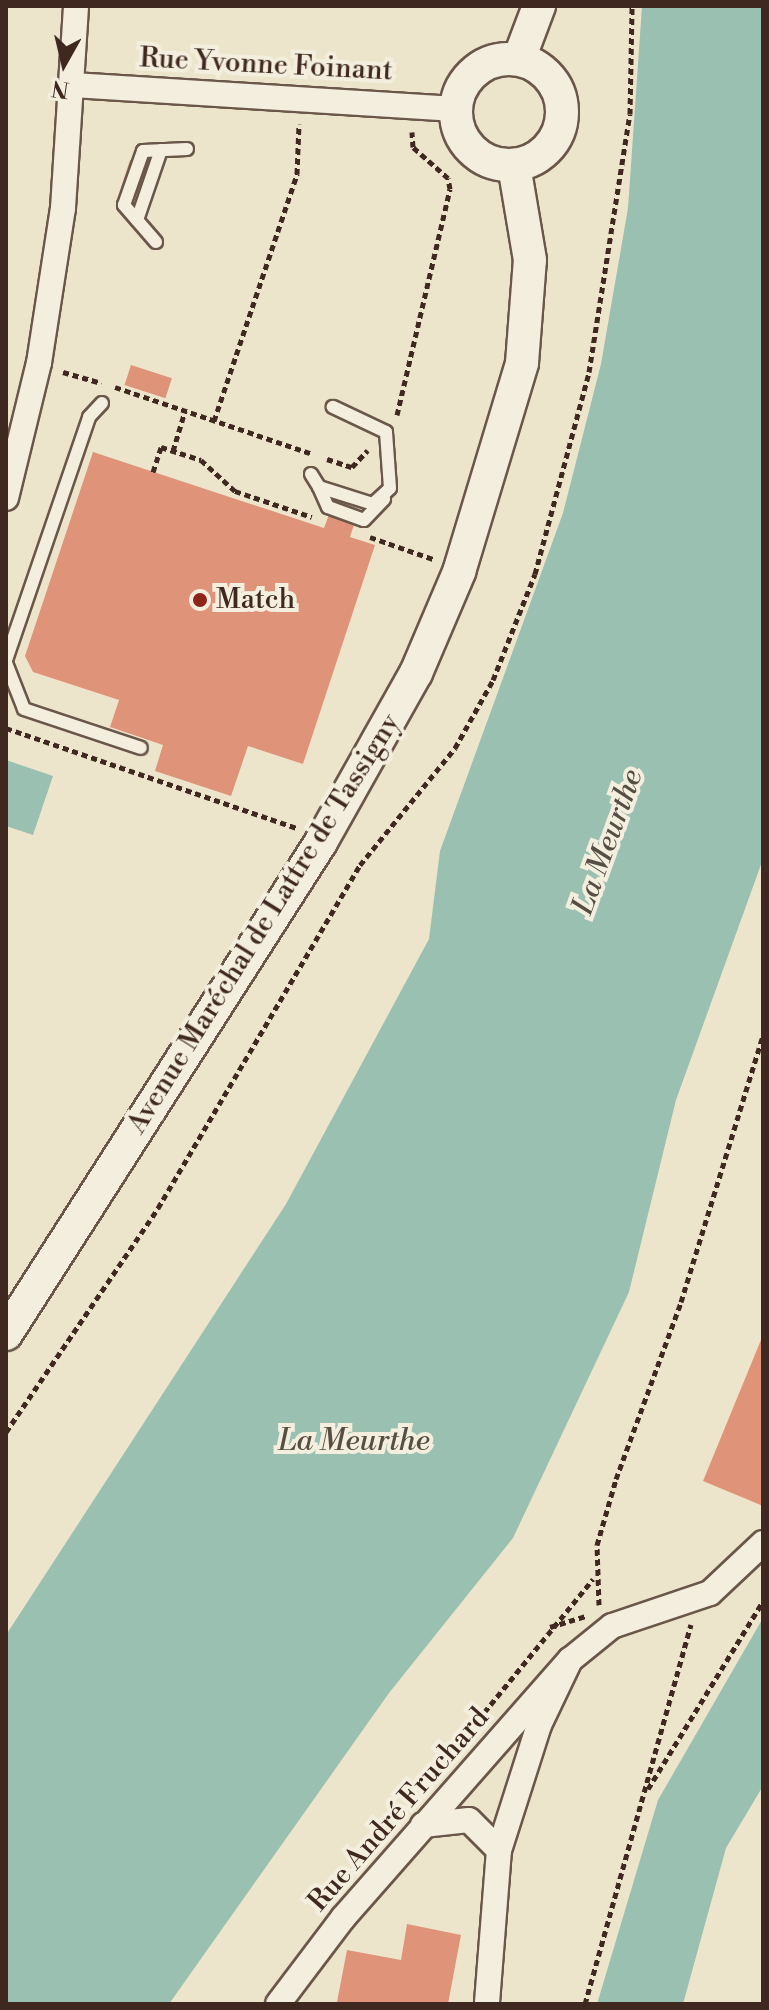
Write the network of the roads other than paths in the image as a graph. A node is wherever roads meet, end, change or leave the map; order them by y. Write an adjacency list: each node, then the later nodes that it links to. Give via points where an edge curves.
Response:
1 (76, 6): 4 (street)
2 (539, 6): 3 (main road)
3 (519, 59): 5 (main road, via 476,69); 7 (main road, via 556,85 562,115 542,154)
4 (73, 85): 5 (street, Rue Yvonne Foinant); 12 (street, via 39,363)
5 (455, 109): 7 (main road, via 472,150)
6 (187, 149): 8 (lane, via 143,151 124,205)
7 (514, 165): 15 (main road, Avenue Maréchal de Lattre de Tassigny, via 531,306 494,470 460,568 364,772)
8 (156, 242)
9 (102, 403): 13 (lane, via 89,417)
10 (333, 407): 11 (lane, via 386,432 393,477 384,499 373,504 319,487)
11 (311, 474)
12 (6, 498)
13 (6, 662): 14 (lane, via 24,709)
14 (141, 748)
15 (6, 1334)
16 (763, 1543): 17 (street, Rue André Fruchard, via 729,1580 684,1605 612,1626)
17 (570, 1660): 18 (street, Rue André Fruchard); 19 (street, Rue André Fruchard, via 539,1725)
18 (423, 1825): 19 (street, via 469,1820); 20 (street, Rue André Fruchard)
19 (499, 1850): 21 (street, Rue André Fruchard)
20 (278, 2004)
21 (487, 2004)

